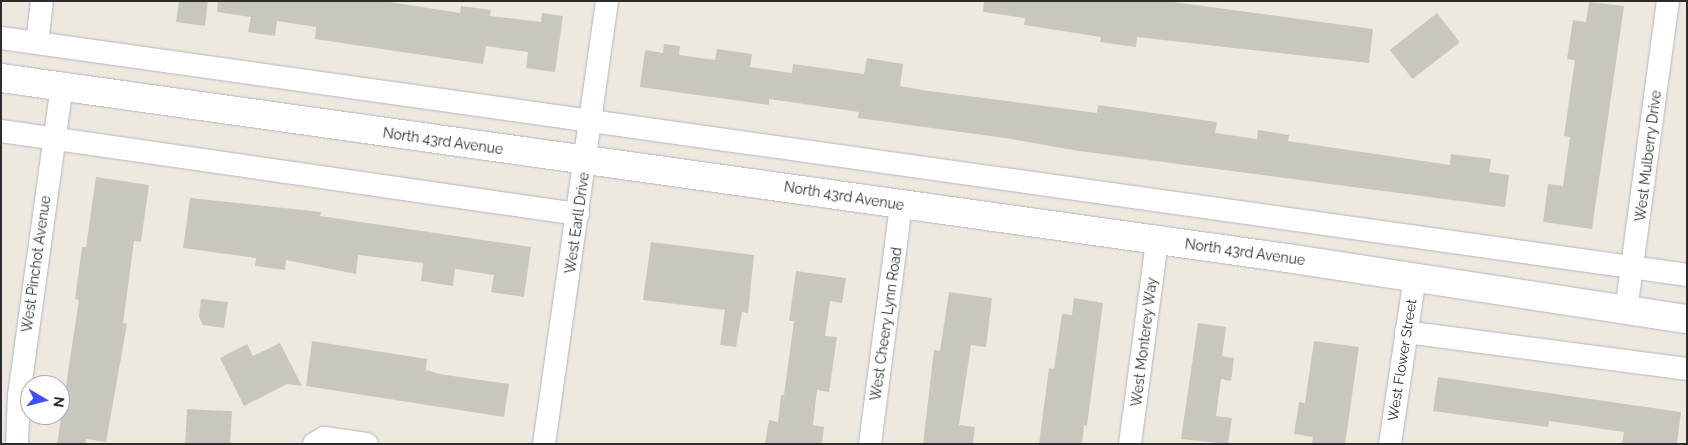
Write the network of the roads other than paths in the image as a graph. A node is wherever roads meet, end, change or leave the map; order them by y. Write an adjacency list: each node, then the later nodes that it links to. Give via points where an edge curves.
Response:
1 (42, 1): 5 (street)
2 (608, 1): 8 (street, West Earll Drive)
3 (1668, 1): 15 (street, West Mulberry Drive)
4 (1, 38): 5 (street)
5 (36, 43): 8 (street)
6 (1, 78): 7 (main road, North 43rd Avenue)
7 (62, 86): 10 (street, West Pinchot Avenue); 11 (main road, North 43rd Avenue)
8 (591, 121): 11 (street, West Earll Drive); 15 (street)
9 (1, 131): 10 (street)
10 (53, 139): 13 (street); 22 (street, West Pinchot Avenue, via 19,395)
11 (586, 161): 12 (main road, North 43rd Avenue); 13 (street, West Earll Drive)
12 (901, 205): 14 (main road, North 43rd Avenue); 26 (street, West Cheery Lynn Road)
13 (578, 214): 25 (street, West Earll Drive)
14 (1157, 240): 17 (main road, North 43rd Avenue); 27 (street, West Monterey Way)
15 (1634, 267): 16 (street); 18 (street, West Mulberry Drive)
16 (1687, 275)
17 (1416, 276): 18 (main road, North 43rd Avenue); 20 (street, West Flower Street)
18 (1626, 310): 19 (main road, North 43rd Avenue)
19 (1687, 319)
20 (1406, 332): 21 (street); 28 (street, West Flower Street)
21 (1687, 369)
22 (17, 444)
23 (314, 444): 24 (street, via 324,438)
24 (367, 444)
25 (544, 444)
26 (870, 444)
27 (1130, 444)
28 (1390, 444)

